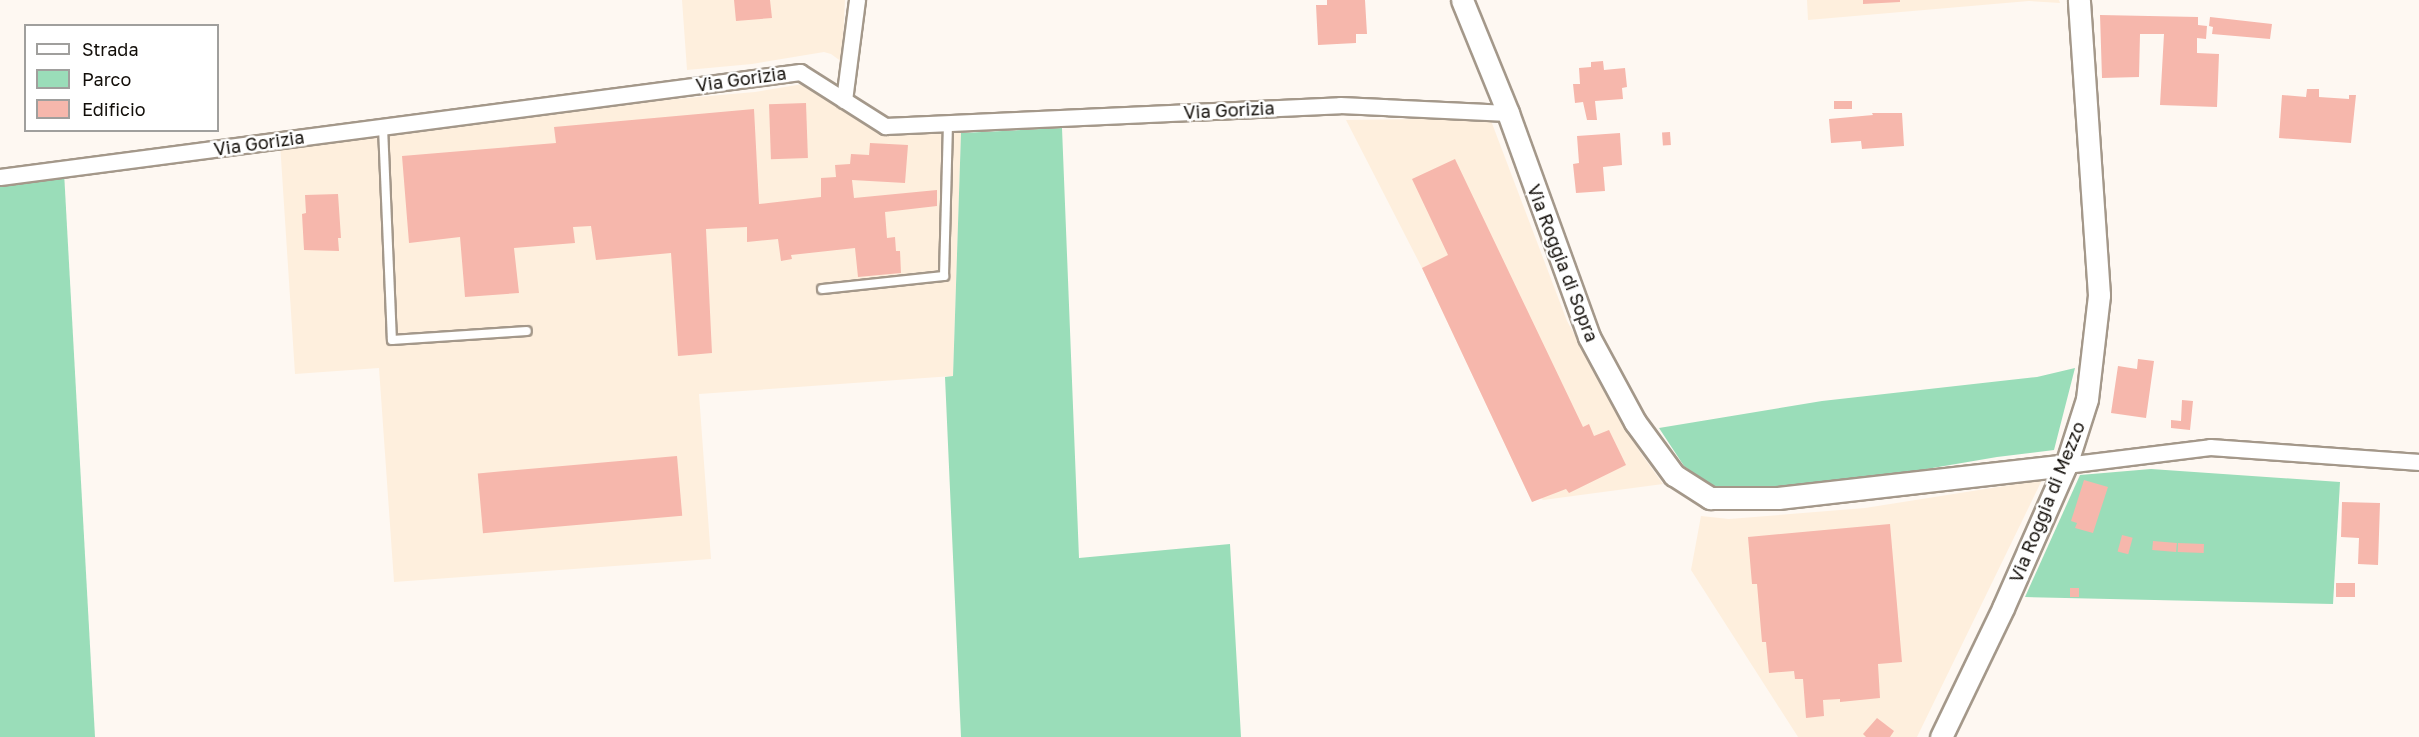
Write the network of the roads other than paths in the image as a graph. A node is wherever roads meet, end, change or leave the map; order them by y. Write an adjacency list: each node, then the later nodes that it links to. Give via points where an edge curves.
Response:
1 (857, 0): 4 (street)
2 (1462, 0): 5 (street, Via Roggia di Sopra)
3 (2079, 0): 12 (street, Via Roggia di Mezzo, via 2099,295 2087,399)
4 (844, 100): 6 (street, Via Gorizia, via 885,126); 7 (street, Via Gorizia, via 800,72)
5 (1508, 113): 6 (street, Via Gorizia, via 1340,105); 12 (street, Via Roggia di Sopra, via 1589,337 1635,422 1674,475 1710,498 1778,498)
6 (948, 123): 9 (lane, via 944,276)
7 (383, 127): 8 (street, Via Gorizia); 10 (lane, via 392,340)
8 (0, 177)
9 (822, 289)
10 (527, 331)
11 (2419, 462): 12 (street, via 2210,447)
12 (2066, 465): 13 (street, Via Roggia di Mezzo)
13 (1941, 737)

